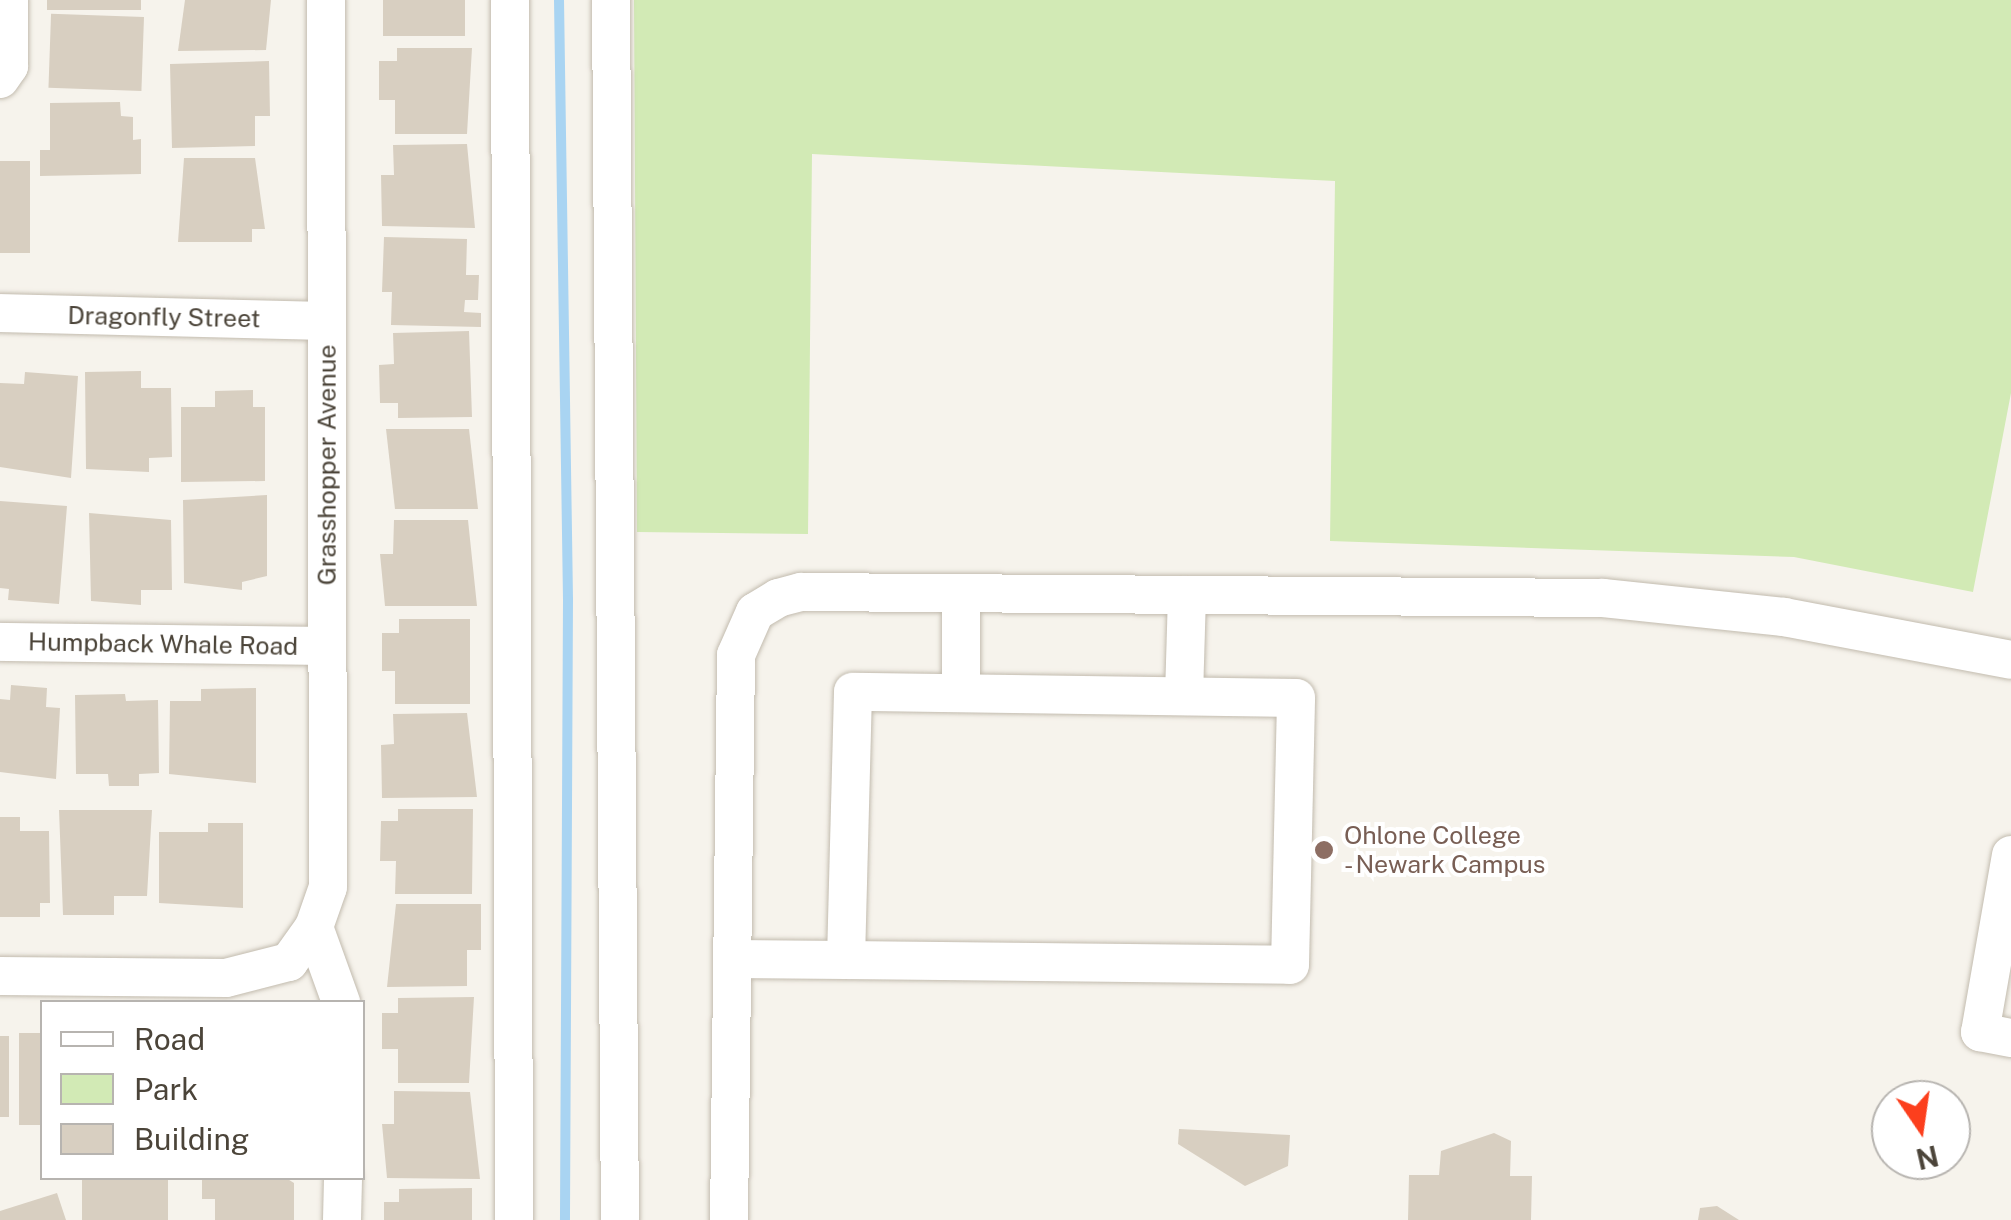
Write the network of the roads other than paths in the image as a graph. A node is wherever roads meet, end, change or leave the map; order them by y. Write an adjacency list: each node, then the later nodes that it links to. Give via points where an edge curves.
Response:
1 (10, 0): 5 (street, via 9,66)
2 (326, 0): 7 (street, Grasshopper Avenue)
3 (510, 0): 24 (street)
4 (611, 0): 25 (street)
5 (0, 79)
6 (0, 313): 7 (street, Dragonfly Street)
7 (327, 321): 11 (street, Grasshopper Avenue)
8 (961, 593): 9 (street); 13 (street); 17 (street, via 801,592 755,612 742,632)
9 (1186, 595): 12 (street, via 1664,602); 14 (street)
10 (0, 642): 11 (street, Humpback Whale Road)
11 (327, 646): 16 (street, Grasshopper Avenue, via 328,887)
12 (2011, 660)
13 (961, 693): 14 (street); 18 (street, via 853,692)
14 (1184, 696): 18 (street, via 1296,698 1290,965)
15 (2011, 855): 21 (street, via 1980,1032)
16 (314, 927): 19 (street, via 289,962 226,978); 20 (street)
17 (732, 959): 18 (street); 26 (street)
18 (846, 960)
19 (0, 976)
20 (340, 1000)
21 (2011, 1038)
22 (343, 1180): 23 (street)
23 (342, 1220)
24 (514, 1220)
25 (620, 1220)
26 (729, 1220)

